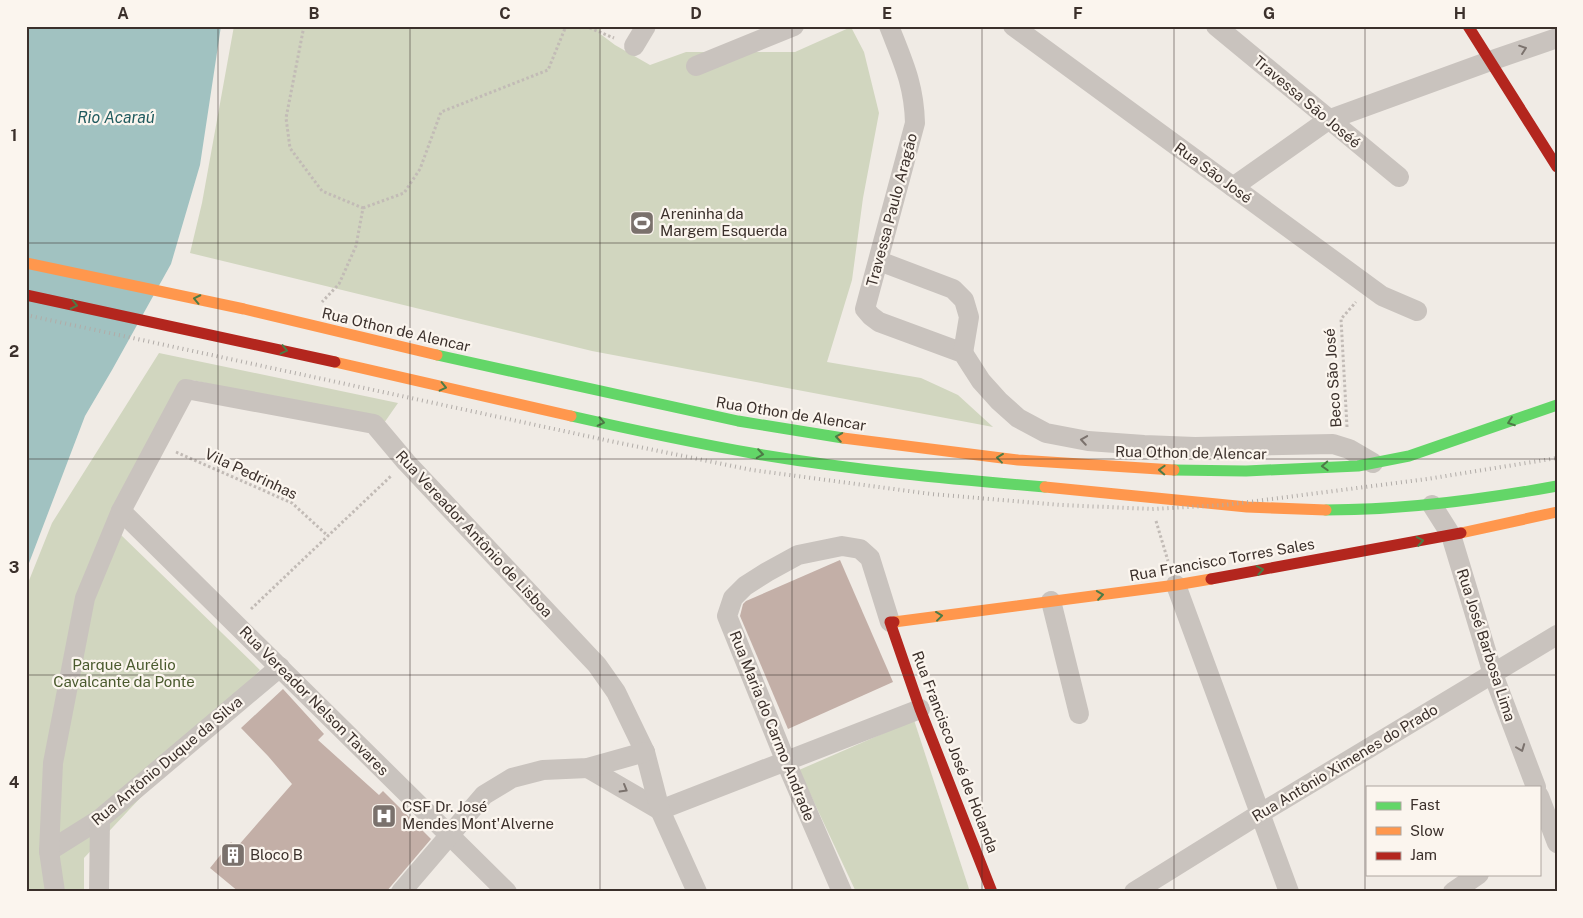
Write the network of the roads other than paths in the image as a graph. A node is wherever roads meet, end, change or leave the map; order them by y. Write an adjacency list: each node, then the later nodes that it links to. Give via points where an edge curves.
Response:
1 (646, 26): 8 (street)
2 (794, 26): 10 (street)
3 (889, 26): 15 (street, Travessa Paulo Aragão, via 910,80 915,123)
4 (1013, 26): 14 (street, Rua São José)
5 (1216, 26): 11 (street, Travessa São Joséé)
6 (1468, 26): 9 (main road)
7 (1557, 38): 9 (street, one-way to 7)
8 (634, 46)
9 (1490, 60): 11 (street); 12 (main road)
10 (696, 66)
11 (1328, 120): 13 (street, Travessa São Joséé); 14 (street)
12 (1557, 167)
13 (1399, 177)
14 (1233, 187): 18 (street, Rua São José, via 1382,296)
15 (879, 261): 19 (street, via 953,289 964,300 969,317); 19 (street, Travessa Paulo Aragão, via 865,309 870,316)
16 (26, 263): 21 (main road, Rua Othon de Alencar, one-way to 16, via 1246,471 1137,469 1018,460 870,442 668,407 244,309)
17 (26, 295): 23 (main road, one-way to 23, via 533,407 833,466 1245,507 1368,510)
18 (1417, 311)
19 (963, 353): 21 (street, one-way to 19, via 1333,444 1144,445 1088,441 1046,433 1018,418 999,401)
20 (1557, 405): 21 (main road, Rua Othon de Alencar, one-way to 21, via 1409,456)
21 (1373, 463)
22 (1557, 486): 23 (main road)
23 (1432, 505): 26 (street, Rua José Barbosa Lima)
24 (121, 511): 31 (street, Rua Vereador Nelson Tavares); 35 (street, Rua Vereador Antônio de Lisboa, via 186,389 374,424 597,665 616,692); 45 (street, via 85,598 53,763)
25 (1557, 512): 26 (main road, Rua Francisco Torres Sales)
26 (1451, 535): 27 (main road, Rua Francisco Torres Sales, one-way to 26); 32 (street, Rua José Barbosa Lima)
27 (1176, 585): 28 (main road, Rua Francisco Torres Sales, one-way to 27); 41 (street)
28 (1051, 602): 29 (main road, Rua Francisco Torres Sales, one-way to 28); 34 (street)
29 (890, 622): 33 (main road, Rua Francisco José de Holanda); 36 (street, Rua Maria do Carmo Andrade, via 870,558 860,549 842,546 798,555 745,586 733,598 727,616)
30 (1557, 634): 32 (street, Rua Antônio Ximenes do Prado)
31 (280, 667): 42 (street, Rua Antônio Duque da Silva); 44 (street, Rua Vereador Nelson Tavares)
32 (1492, 674): 38 (street, Rua José Barbosa Lima, one-way to 38); 41 (street, Rua Antônio Ximenes do Prado)
33 (920, 709): 36 (street); 53 (main road, Rua Francisco José de Holanda)
34 (1079, 714)
35 (645, 752): 37 (street); 40 (street, Rua Vereador Antônio de Lisboa)
36 (786, 762): 40 (street); 52 (street, Rua Maria do Carmo Andrade)
37 (588, 768): 40 (street, one-way to 40); 44 (street, via 543,770 512,778 484,795)
38 (1536, 786)
39 (1540, 800): 43 (street)
40 (660, 810): 51 (street, Rua Vereador Antônio de Lisboa)
41 (1261, 813): 54 (street, Rua Antônio Ximenes do Prado); 55 (street)
42 (100, 819): 45 (street, Rua Antônio Duque da Silva); 48 (street)
43 (1549, 834)
44 (449, 836): 49 (street); 50 (street, Rua Vereador Nelson Tavares)
45 (49, 851): 47 (street)
46 (1476, 876): 56 (street)
47 (55, 892)
48 (100, 892)
49 (402, 892)
50 (507, 892)
51 (696, 892)
52 (842, 892)
53 (992, 892)
54 (1134, 892)
55 (1289, 892)
56 (1453, 892)

